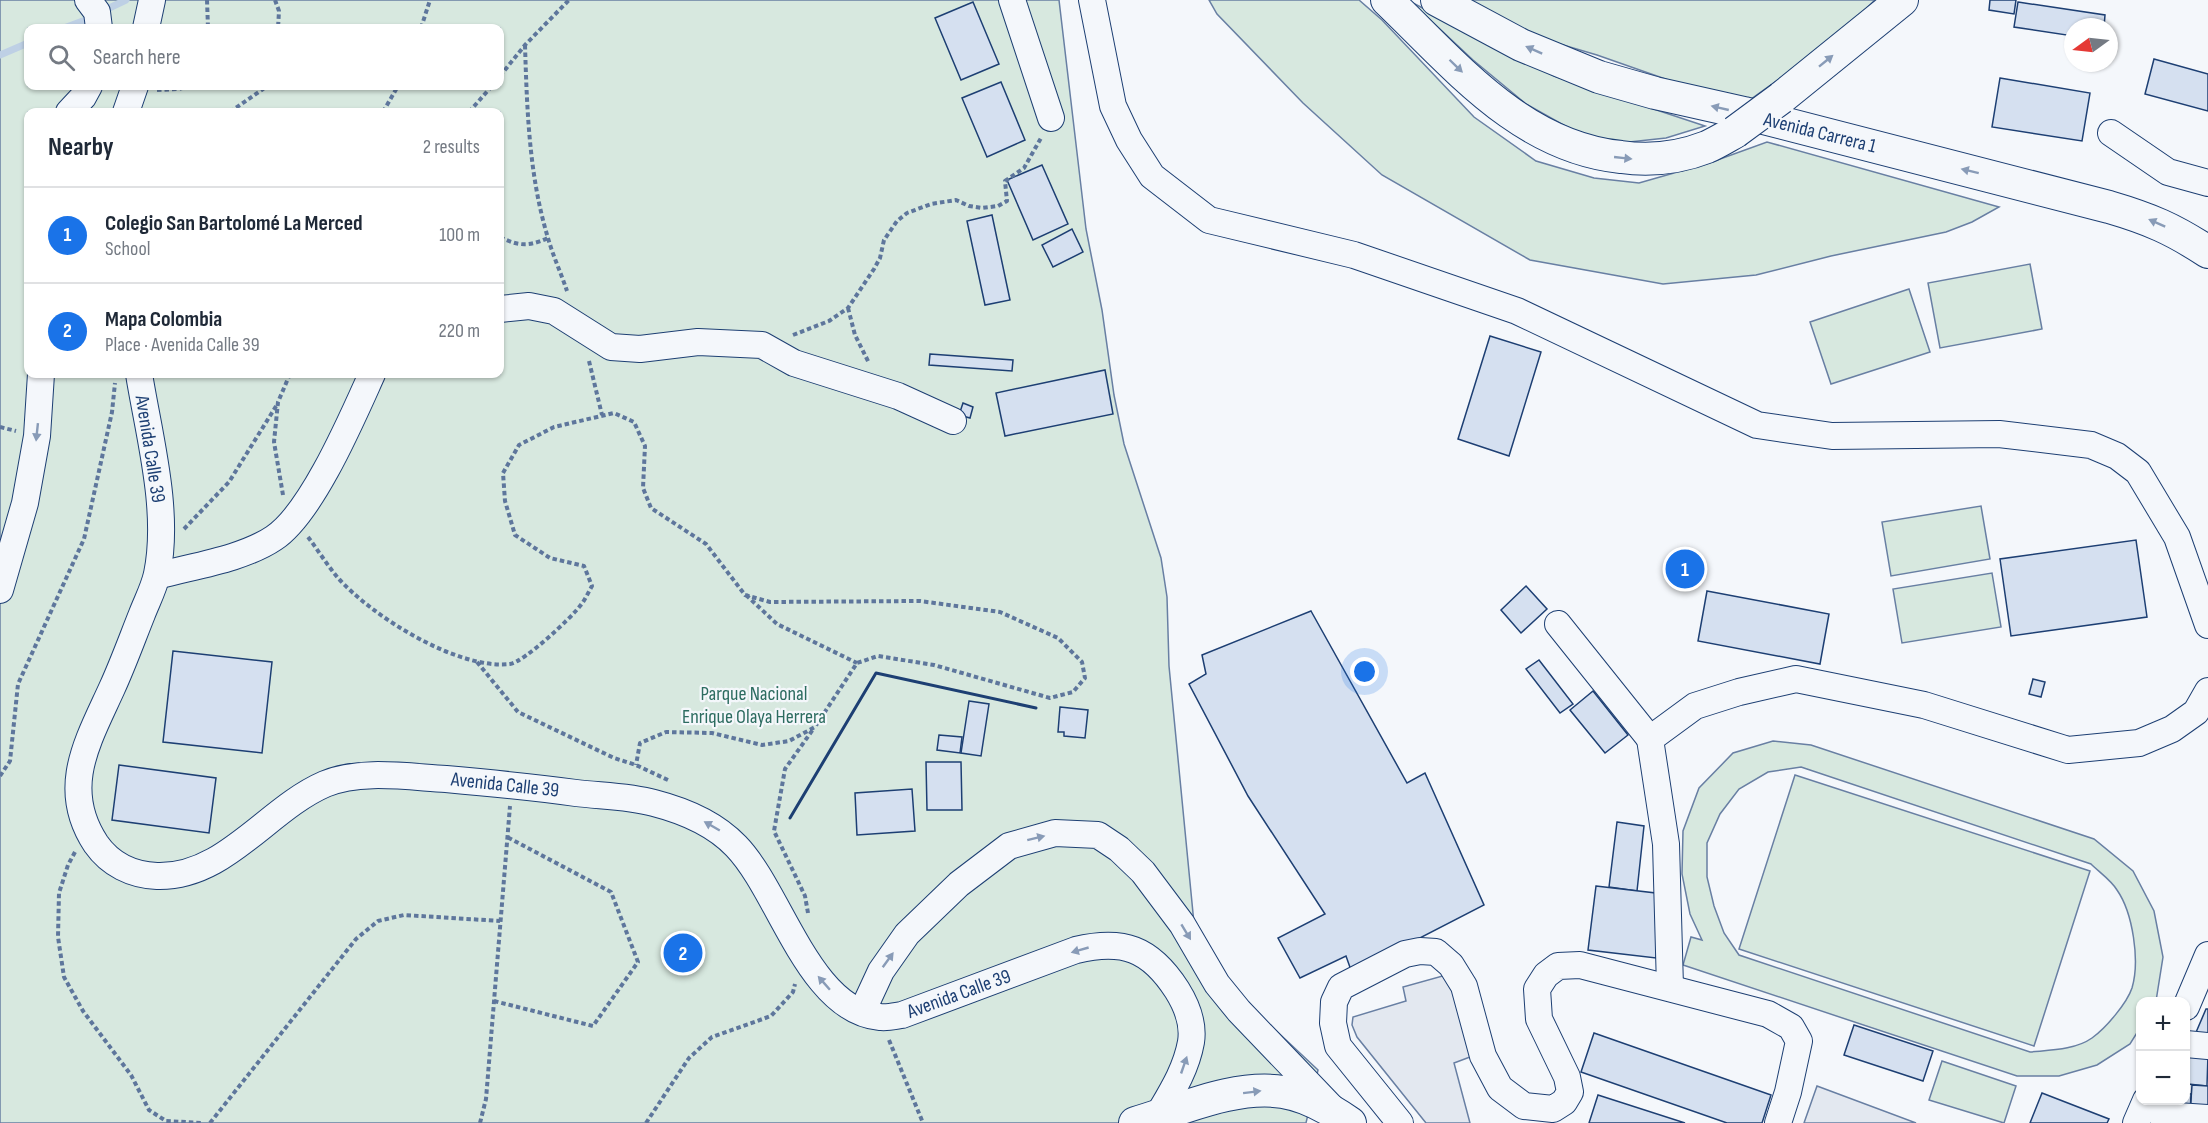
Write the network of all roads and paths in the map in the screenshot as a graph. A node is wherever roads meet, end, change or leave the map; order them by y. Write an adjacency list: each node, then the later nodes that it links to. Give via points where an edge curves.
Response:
1 (88, 0): 12 (street, via 97,12)
2 (152, 0): 13 (street)
3 (207, 0): 14 (path)
4 (275, 0): 15 (path)
5 (430, 0): 16 (path)
6 (569, 0): 17 (path)
7 (1012, 0): 29 (street)
8 (1092, 0): 53 (street, via 1113,106 1129,140 1152,176 1209,220 1354,255 1518,311 1757,425 1832,436 1999,434 2091,445 2117,456 2138,472 2177,537)
9 (1387, 0): 11 (main road, one-way to 11, bridge, via 1486,94 1536,131 1608,156 1638,159 1707,147 1735,132)
10 (1437, 0): 34 (main road, Avenida Carrera 1, one-way to 10, via 2152,220 2118,210 1599,77 1521,45)
11 (1902, 0)
12 (98, 24)
13 (147, 24)
14 (208, 24)
15 (278, 24)
16 (422, 24)
17 (525, 45): 18 (path); 32 (path, via 527,117 535,184)
18 (504, 71)
19 (87, 90): 24 (street)
20 (262, 90): 26 (path)
21 (396, 90): 27 (path)
22 (488, 90): 28 (path)
23 (144, 92): 25 (street)
24 (73, 108)
25 (130, 108)
26 (236, 108)
27 (385, 108)
28 (473, 108)
29 (1051, 118): 35 (path, via 1024,168 1005,181 1004,204 982,208 956,200 907,213 884,240 877,263)
30 (2111, 133): 31 (street, via 2168,172)
31 (2208, 183)
32 (548, 238): 33 (path, via 533,245); 37 (path)
33 (504, 239)
34 (2208, 252)
35 (848, 308): 38 (path, via 829,321); 44 (path, via 867,360)
36 (504, 309): 37 (street, via 529,306 554,311)
37 (581, 329): 38 (street, via 611,347 640,349 698,342); 46 (path)
38 (762, 345): 44 (street, via 794,363)
39 (41, 378): 50 (street, one-way to 50, via 37,436 25,503)
40 (116, 378): 59 (path, via 112,412 84,539 18,684 10,761)
41 (140, 378): 49 (street, Avenida Calle 39, via 160,501)
42 (288, 378): 45 (path)
43 (370, 378): 48 (street, via 342,439)
44 (898, 396): 47 (street)
45 (279, 402): 48 (path, via 274,442 282,493); 49 (path, via 229,482)
46 (602, 415): 48 (path, via 554,427 519,445 503,473 505,501 515,535 550,558 584,566 592,586 580,608 512,664 477,662 428,643 388,621 339,578); 51 (path, via 614,414 634,422 645,446 643,488 651,508 706,544)
47 (953, 421)
48 (295, 519): 49 (street, via 275,537 248,551)
49 (158, 566): 61 (street, Avenida Calle 39, via 117,677 83,750 78,793)
50 (0, 590)
51 (745, 595): 54 (path, via 777,624); 54 (path, via 770,602 920,601 1000,612 1058,638 1083,662 1085,678 1073,692 1050,698 934,665 878,656)
52 (1558, 624): 57 (street)
53 (2208, 625)
54 (857, 663): 56 (path)
55 (2208, 691): 57 (street, via 2196,712 2172,729 2139,743 2068,750 1924,705 1796,679 1695,706)
56 (815, 727): 58 (path, via 789,741 762,745 712,734 666,732 640,743); 63 (path, via 785,769 774,831 805,896)
57 (1650, 739): 67 (street, via 1666,844)
58 (636, 765)
59 (0, 776)
60 (512, 785): 61 (street, Avenida Calle 39, via 378,774 328,782 291,801 208,864 165,876 128,871 113,862); 62 (path); 65 (street, Avenida Calle 39, one-way to 60, via 766,887 738,847 716,827 650,802)
61 (88, 831): 77 (path, via 68,865 59,893 58,937 64,977 83,1011 131,1075 150,1110)
62 (507, 837): 64 (path); 69 (path, via 611,892 638,962 593,1026)
63 (808, 917)
64 (500, 921): 69 (path); 79 (path, via 404,915 378,921 356,939)
65 (803, 956): 70 (street, Avenida Calle 39, one-way to 65, via 850,1007 825,985); 81 (path, via 793,992 771,1016 712,1037 690,1058)
66 (2206, 961): 68 (street)
67 (1670, 987): 83 (street, via 1580,965 1558,966 1546,975 1537,989 1539,1019 1567,1077 1570,1092 1553,1109 1524,1106 1500,1088 1483,1056 1464,986 1451,965 1436,952 1405,954 1341,987 1334,1002 1333,1023 1338,1046); 84 (street, via 1768,1014 1791,1027 1799,1041)
68 (2190, 998)
69 (494, 1001): 80 (path, via 486,1099)
70 (871, 1015): 75 (street, Avenida Calle 39, one-way to 70, via 1173,1090 1184,1067 1191,1041 1191,1021 1184,1001 1167,975 1149,957 1132,950 1100,944 902,1016); 76 (street, one-way to 76, via 881,970 907,934 959,884 1009,846 1054,833 1098,835 1143,872 1182,924 1217,984); 82 (path)
71 (2190, 1044): 72 (street)
72 (2208, 1046)
73 (2153, 1108): 74 (street); 85 (street)
74 (2208, 1118)
75 (1146, 1120): 76 (main road, one-way to 76, via 1209,1100 1260,1090 1309,1099)
76 (1340, 1120)
77 (166, 1122): 78 (path)
78 (202, 1123)
79 (210, 1123)
80 (480, 1123)
81 (646, 1123)
82 (923, 1123)
83 (1400, 1123)
84 (1778, 1123)
85 (2136, 1123)

